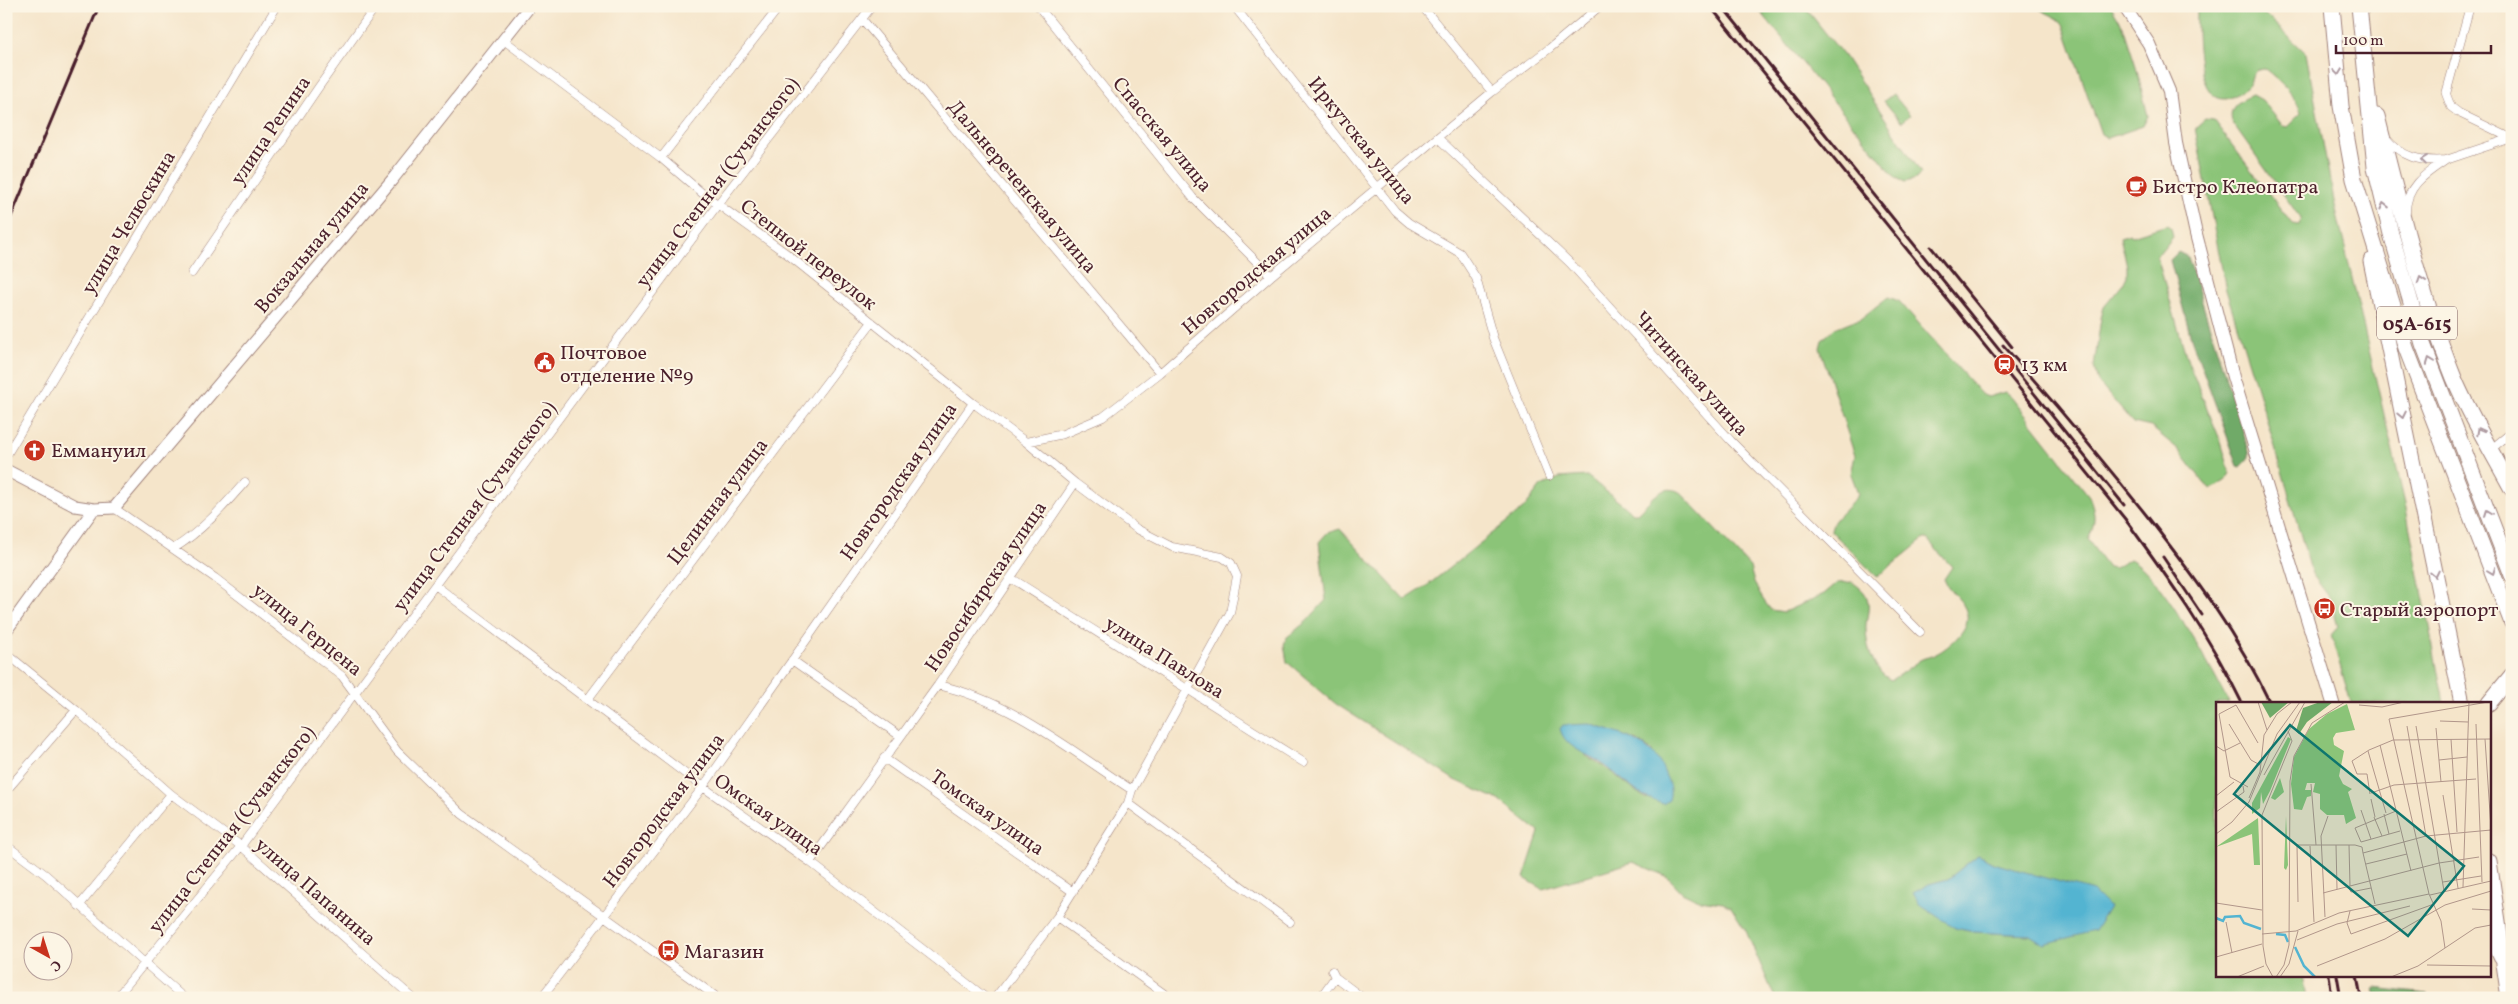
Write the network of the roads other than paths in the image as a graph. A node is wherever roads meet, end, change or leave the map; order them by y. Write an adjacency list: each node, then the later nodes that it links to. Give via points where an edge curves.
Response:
1 (277, 6): 35 (street, улица Челюскина)
2 (376, 6): 27 (street, улица Репина)
3 (530, 6): 15 (main road, Вокзальная улица)
4 (780, 6): 21 (street)
5 (872, 6): 14 (street, улица Степная (Сучанского))
6 (1038, 6): 28 (street, Спасская улица, via 1193,198)
7 (1234, 6): 24 (street, Иркутская улица)
8 (1422, 6): 17 (street)
9 (1600, 6): 17 (street, Новгородская улица)
10 (2124, 6): 57 (main road, via 2150,44 2169,91 2176,144 2228,358)
11 (2332, 6): 23 (highway, 05А-615, one-way to 23, via 2342,106)
12 (2359, 6): 16 (highway, 05А-615)
13 (2470, 6): 20 (street, via 2446,94 2451,107 2459,114)
14 (862, 20): 25 (street, улица Степная (Сучанского)); 30 (street, Дальнереченская улица)
15 (505, 41): 21 (street, Степной переулок); 41 (main road, Вокзальная улица)
16 (2364, 61): 18 (highway); 44 (highway, 05А-615, one-way to 16, via 2423,344 2391,234 2374,168)
17 (1492, 92): 19 (street, Новгородская улица)
18 (2381, 132): 22 (street, one-way to 18, via 2427,162 2414,159 2393,146); 26 (highway)
19 (1438, 138): 24 (street, Новгородская улица); 49 (street, Читинская улица, via 1570,263 1731,441)
20 (2512, 138): 22 (street)
21 (661, 158): 25 (street, Степной переулок)
22 (2446, 160): 26 (street, via 2421,177 2408,198)
23 (2354, 178): 47 (highway, 05А-615, one-way to 47, via 2406,348); 58 (highway, one-way to 58)
24 (1377, 189): 28 (street, Новгородская улица); 37 (street, Иркутская улица, via 1409,223 1460,253 1476,278 1494,338)
25 (718, 204): 29 (street, Степной переулок); 46 (street, улица Степная (Сучанского))
26 (2407, 239): 34 (highway, one-way to 26, via 2454,377)
27 (192, 273)
28 (1271, 276): 30 (street, Новгородская улица)
29 (872, 322): 31 (street, Степной переулок); 56 (street, Целинная улица)
30 (1160, 373): 33 (street, Новгородская улица, via 1102,416 1062,434)
31 (974, 403): 33 (street, Новгородская улица); 51 (street, Новгородская улица)
32 (2512, 432): 34 (street)
33 (1026, 442): 39 (street)
34 (2490, 450): 40 (highway)
35 (6, 456)
36 (6, 470): 42 (main road, via 76,506)
37 (1549, 476)
38 (245, 482): 43 (street, via 205,526)
39 (1075, 483): 45 (street, Новосибирская улица); 54 (street, via 1137,529 1172,547 1222,557 1231,563 1237,576 1230,613)
40 (2512, 489)
41 (114, 508): 42 (main road); 43 (street, улица Герцена)
42 (94, 509): 48 (main road)
43 (173, 549): 55 (street, улица Герцена, via 277,624 342,676)
44 (2512, 575)
45 (1011, 578): 53 (street, Новосибирская улица); 54 (street, улица Павлова)
46 (435, 585): 55 (street, улица Степная (Сучанского)); 56 (street, Омская улица)
47 (2512, 623)
48 (6, 631)
49 (1920, 632)
50 (6, 653): 60 (street, улица Папанина)
51 (792, 660): 61 (street); 64 (street, Новгородская улица)
52 (2512, 675): 59 (highway)
53 (938, 685): 61 (street, Новосибирская улица); 65 (street, via 966,691 1011,711)
54 (1188, 691): 63 (street, улица Павлова); 65 (street)
55 (356, 693): 70 (street, улица Степная (Сучанского)); 75 (street, улица Герцена, via 397,751 462,814)
56 (588, 699): 64 (street, Омская улица)
57 (2333, 702)
58 (2462, 702)
59 (2490, 702)
60 (76, 710): 66 (street); 67 (street, улица Папанина)
61 (900, 736): 62 (street, Новосибирская улица)
62 (884, 758): 71 (street, Новосибирская улица); 73 (street, Томская улица)
63 (1303, 762)
64 (703, 787): 71 (street, Омская улица); 75 (street, Новгородская улица)
65 (1132, 790): 68 (street)
66 (6, 791)
67 (171, 794): 70 (street, улица Папанина); 74 (street)
68 (1128, 803): 73 (street); 77 (street)
69 (6, 845): 74 (street, via 46,875)
70 (241, 846): 79 (street, улица Степная (Сучанского)); 84 (street, улица Папанина)
71 (810, 862): 86 (street, Омская улица)
72 (2490, 868): 80 (highway)
73 (1073, 892): 76 (street)
74 (78, 906): 79 (street)
75 (604, 916): 81 (street, Новгородская улица); 85 (street, улица Герцена)
76 (1057, 917): 87 (street); 88 (street)
77 (1290, 922)
78 (2490, 937): 80 (main road)
79 (146, 964): 82 (street, улица Степная (Сучанского)); 83 (street)
80 (2505, 968): 91 (highway)
81 (544, 997)
82 (116, 998)
83 (184, 998)
84 (413, 998)
85 (718, 998)
86 (986, 998)
87 (995, 998)
88 (1170, 998)
89 (1320, 998): 90 (street, via 1334,974)
90 (1363, 998)
91 (2510, 998)

